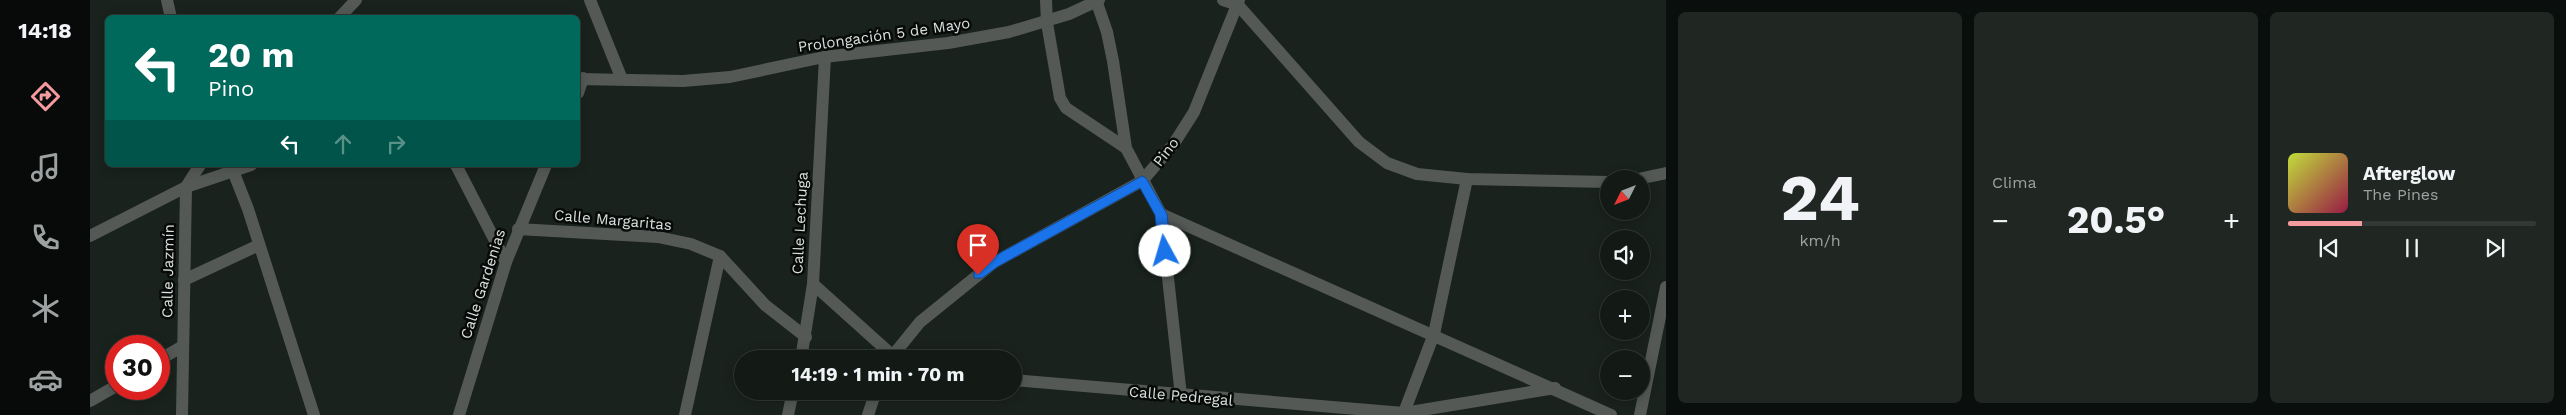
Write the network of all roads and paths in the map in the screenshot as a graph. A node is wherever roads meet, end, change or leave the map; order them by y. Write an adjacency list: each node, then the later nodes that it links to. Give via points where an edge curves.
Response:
1 (167, 0): 8 (street)
2 (356, 0): 9 (street)
3 (590, 0): 12 (street)
4 (1046, 0): 10 (street)
5 (1223, 0): 7 (street)
6 (1098, 1): 10 (street, Prolongación 5 de Mayo); 14 (street, via 1113,61)
7 (1239, 2): 22 (street, via 1359,142 1387,162 1417,174); 23 (street, Pino, via 1194,112 1173,145)
8 (170, 15)
9 (341, 15)
10 (1047, 23): 11 (street, Prolongación 5 de Mayo, via 941,45); 14 (street, via 1060,98 1066,108)
11 (825, 57): 12 (street, Prolongación 5 de Mayo, via 733,77 697,81); 33 (street, Calle Lechuga)
12 (621, 77): 13 (street, Prolongación 5 de Mayo)
13 (580, 79)
14 (1126, 148): 23 (street)
15 (199, 167): 25 (street)
16 (245, 167): 19 (street)
17 (457, 167): 31 (street)
18 (545, 167): 27 (street, Calle Gardenias)
19 (233, 171): 25 (street); 29 (street)
20 (1666, 173): 21 (street)
21 (1650, 176)
22 (1467, 179): 24 (street); 35 (street)
23 (1142, 181): 26 (street); 40 (street, Pino, via 993,263 920,322)
24 (1600, 182)
25 (186, 187): 28 (street); 32 (street, Calle Jazmín)
26 (1161, 214): 35 (street); 45 (street)
27 (518, 229): 30 (street, Calle Margaritas, via 658,237 690,244); 31 (street, Calle Gardenias)
28 (91, 235)
29 (259, 245): 32 (street); 52 (street)
30 (720, 256): 36 (street, via 765,305); 53 (street)
31 (506, 262): 49 (street, Calle Gardenias)
32 (184, 280): 37 (street, Calle Jazmín)
33 (813, 284): 36 (street); 39 (street, Calle Lechuga)
34 (1666, 287): 57 (street)
35 (1434, 334): 43 (street); 50 (street)
36 (806, 337): 38 (street)
37 (183, 346): 41 (street); 51 (street, Calle Jazmín)
38 (803, 350)
39 (884, 350)
40 (897, 350)
41 (170, 354)
42 (1022, 381): 45 (street, Calle Pedregal)
43 (1555, 388): 50 (street, Calle Pedregal); 56 (street)
44 (105, 393): 48 (street)
45 (1181, 396): 50 (street, Calle Pedregal)
46 (791, 400): 54 (street)
47 (873, 400): 55 (street)
48 (90, 402)
49 (456, 413)
50 (1404, 414)
51 (182, 415)
52 (314, 415)
53 (685, 415)
54 (788, 415)
55 (868, 415)
56 (1611, 415)
57 (1640, 415)

